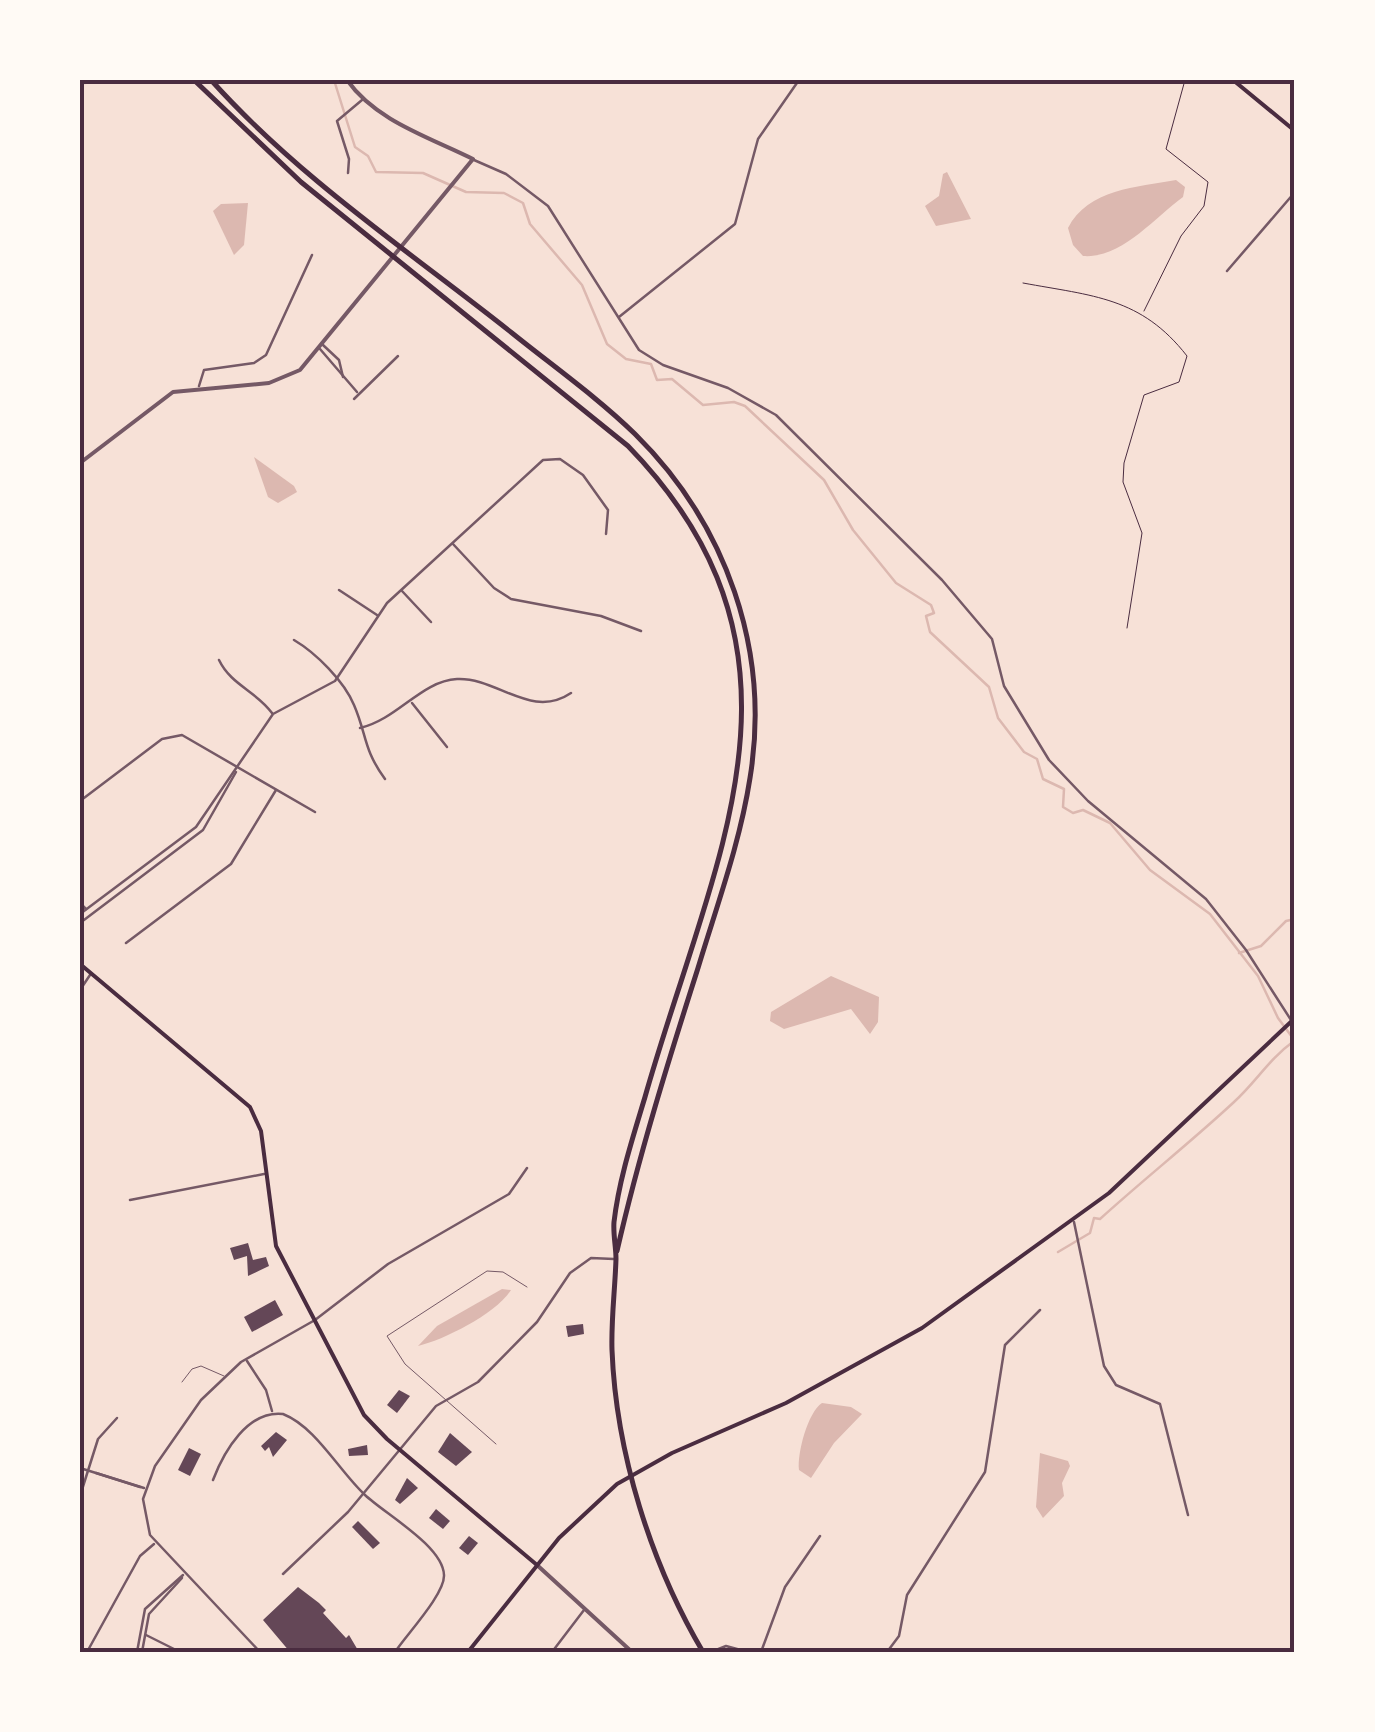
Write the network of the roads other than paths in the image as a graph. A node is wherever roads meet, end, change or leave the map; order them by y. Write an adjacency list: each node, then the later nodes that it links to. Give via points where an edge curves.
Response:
1 (194, 80): 15 (main road, via 266,152)
2 (212, 80): 13 (main road, via 275,145)
3 (347, 80): 8 (street)
4 (800, 80): 17 (street, via 758,139 736,224)
5 (1233, 80): 9 (main road)
6 (106, 82): 7 (street)
7 (80, 83)
8 (362, 100): 10 (street); 11 (street, via 337,121)
9 (1295, 131)
10 (473, 159): 13 (street); 17 (street, via 548,206)
11 (348, 173)
12 (1295, 192): 16 (street)
13 (402, 248): 15 (street); 58 (main road, via 602,404 654,455 723,555 744,621 754,700 745,808 640,1152)
14 (312, 255): 20 (street, via 266,355 204,370)
15 (394, 257): 18 (street); 58 (main road, via 653,472 713,566 734,632 744,727 734,802 627,1159 614,1224)
16 (1227, 271)
17 (618, 318): 53 (street, via 649,358 728,388 786,423 942,580 992,639 1004,686 1042,751 1088,801 1209,902)
18 (321, 347): 20 (street, via 279,381); 21 (street)
19 (398, 356): 21 (street)
20 (199, 386): 23 (street, via 158,400)
21 (359, 394): 22 (street)
22 (354, 400)
23 (80, 463)
24 (606, 534): 25 (street, via 606,504 582,476 552,457)
25 (452, 542): 27 (street); 30 (street, via 511,600 601,616)
26 (339, 590): 28 (street)
27 (401, 590): 28 (street); 29 (street)
28 (378, 616): 33 (street)
29 (431, 622)
30 (641, 631)
31 (294, 640): 33 (street, via 312,650)
32 (218, 660): 36 (street, via 230,679)
33 (336, 681): 36 (street); 37 (street, via 352,701)
34 (570, 693): 35 (street, via 530,702 462,679 438,683)
35 (411, 702): 37 (street, via 386,721); 38 (street)
36 (273, 714): 39 (street)
37 (360, 728): 40 (street)
38 (448, 747)
39 (238, 769): 41 (street); 42 (street, via 189,737 173,735); 45 (street, via 196,827); 47 (street, via 203,830)
40 (385, 780)
41 (276, 788): 43 (street); 49 (street, via 231,864)
42 (80, 801)
43 (315, 812)
44 (80, 903): 45 (street)
45 (86, 909): 46 (street); 47 (street)
46 (80, 914)
47 (90, 914): 48 (street)
48 (80, 924)
49 (126, 942)
50 (80, 964): 51 (main road)
51 (90, 974): 52 (street); 55 (main road, via 250,1107 261,1131)
52 (80, 990)
53 (1293, 1019): 57 (main road, via 1155,1154)
54 (528, 1168): 61 (street, via 509,1194 388,1264)
55 (266, 1174): 56 (street); 61 (main road, via 276,1246)
56 (130, 1200)
57 (1074, 1220): 72 (main road, via 903,1340); 77 (street, via 1104,1366 1119,1387 1160,1404)
58 (616, 1259): 65 (street, via 581,1263 488,1372); 72 (main road, via 613,1362)
59 (526, 1287): 65 (lane, via 487,1270 388,1332 405,1364)
60 (1040, 1310): 96 (street, via 1005,1346 984,1472 908,1595 900,1636)
61 (315, 1320): 62 (street); 69 (main road, via 364,1415)
62 (245, 1359): 63 (street); 66 (street)
63 (224, 1376): 64 (lane, via 201,1366); 74 (street)
64 (182, 1382)
65 (443, 1399): 68 (lane); 69 (street)
66 (272, 1413): 73 (street, via 239,1436); 75 (street, via 294,1420)
67 (117, 1418): 71 (street, via 101,1433)
68 (496, 1444)
69 (399, 1450): 75 (street); 80 (main road)
70 (80, 1468): 71 (street)
71 (88, 1470): 74 (street); 76 (street)
72 (632, 1474): 80 (main road, via 577,1518); 93 (main road, via 658,1555)
73 (212, 1480)
74 (143, 1487): 79 (street, via 143,1515)
75 (364, 1494): 82 (street); 89 (street, via 437,1554 444,1574)
76 (80, 1496)
77 (1188, 1515)
78 (820, 1536): 95 (street, via 785,1587)
79 (155, 1543): 81 (street); 85 (street, via 140,1556)
80 (537, 1565): 83 (street); 90 (main road)
81 (184, 1574): 84 (street, via 152,1608); 84 (street, via 146,1609); 88 (street)
82 (283, 1574)
83 (585, 1609): 91 (street); 92 (street)
84 (142, 1634): 86 (street); 87 (street)
85 (87, 1652)
86 (140, 1652)
87 (180, 1652)
88 (260, 1652)
89 (396, 1652)
90 (468, 1652)
91 (552, 1652)
92 (632, 1652)
93 (707, 1652): 94 (street, via 726,1646)
94 (748, 1652)
95 (761, 1652)
96 (887, 1652)

